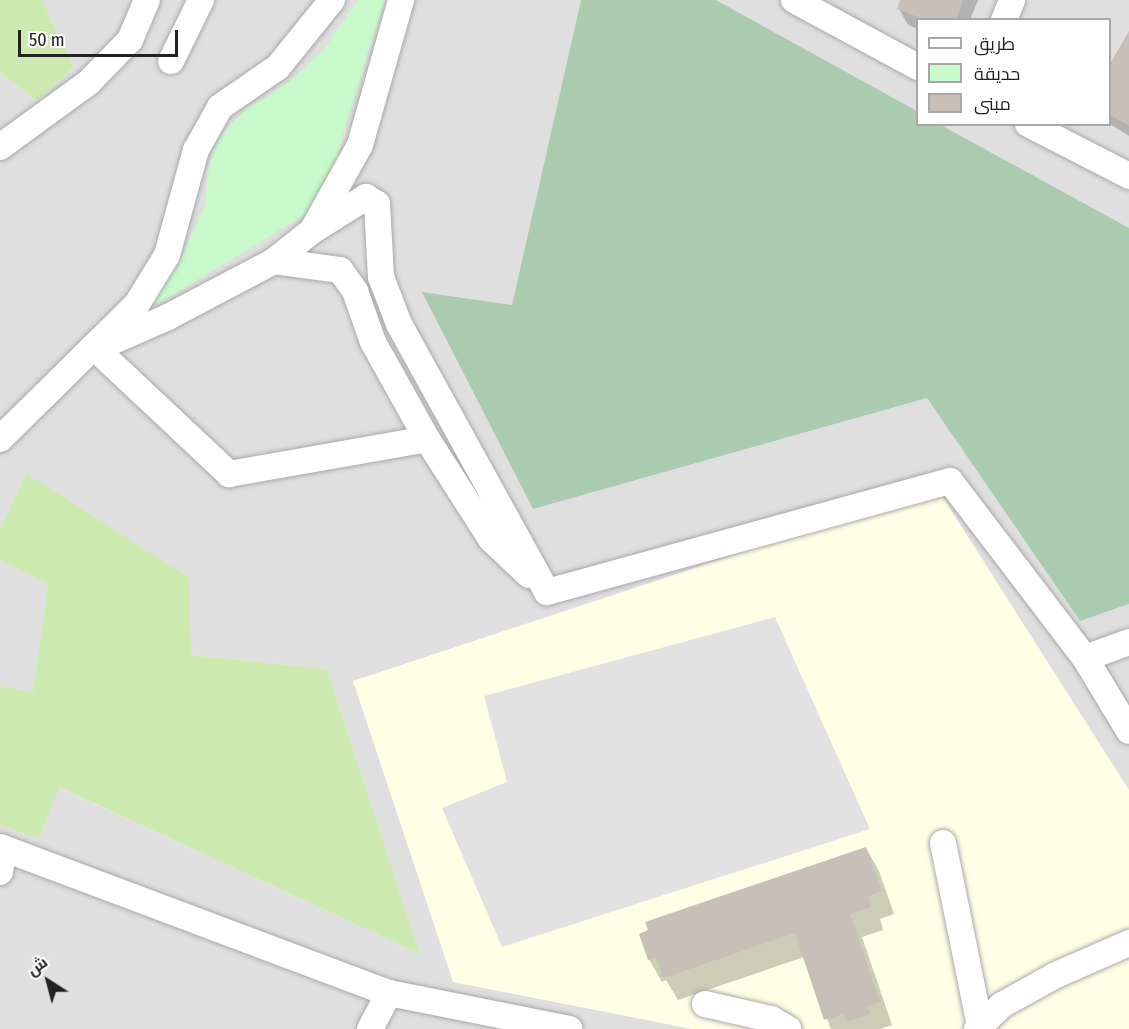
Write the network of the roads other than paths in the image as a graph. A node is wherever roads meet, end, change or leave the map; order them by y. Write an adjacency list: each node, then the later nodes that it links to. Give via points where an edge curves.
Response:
1 (147, 0): 11 (street, via 130,40 89,82)
2 (201, 0): 8 (street)
3 (332, 0): 15 (street, via 278,67 220,107 196,150 167,255 137,304)
4 (401, 0): 13 (street, via 360,145)
5 (1012, 0): 7 (street)
6 (810, 4): 9 (street)
7 (1005, 18)
8 (171, 61)
9 (916, 66)
10 (1032, 126): 12 (street)
11 (0, 147)
12 (1129, 176)
13 (312, 231): 14 (street); 18 (street, via 366,197 377,204 381,277 399,324)
14 (274, 261): 15 (street, via 168,317); 17 (street, via 340,270 355,291 373,342)
15 (96, 349): 16 (street); 17 (street, via 229,474)
16 (1, 435)
17 (427, 439): 18 (street, via 491,539)
18 (547, 592): 20 (street, via 950,481)
19 (1129, 642): 20 (street)
20 (1085, 658): 21 (street)
21 (1129, 731)
22 (943, 843): 27 (street)
23 (1, 856): 25 (street)
24 (1129, 943): 27 (street, via 1056,975 1002,1005)
25 (388, 993): 28 (street); 29 (street)
26 (705, 1004): 30 (street, via 771,1019)
27 (978, 1028)
28 (370, 1029)
29 (569, 1029)
30 (788, 1029)

